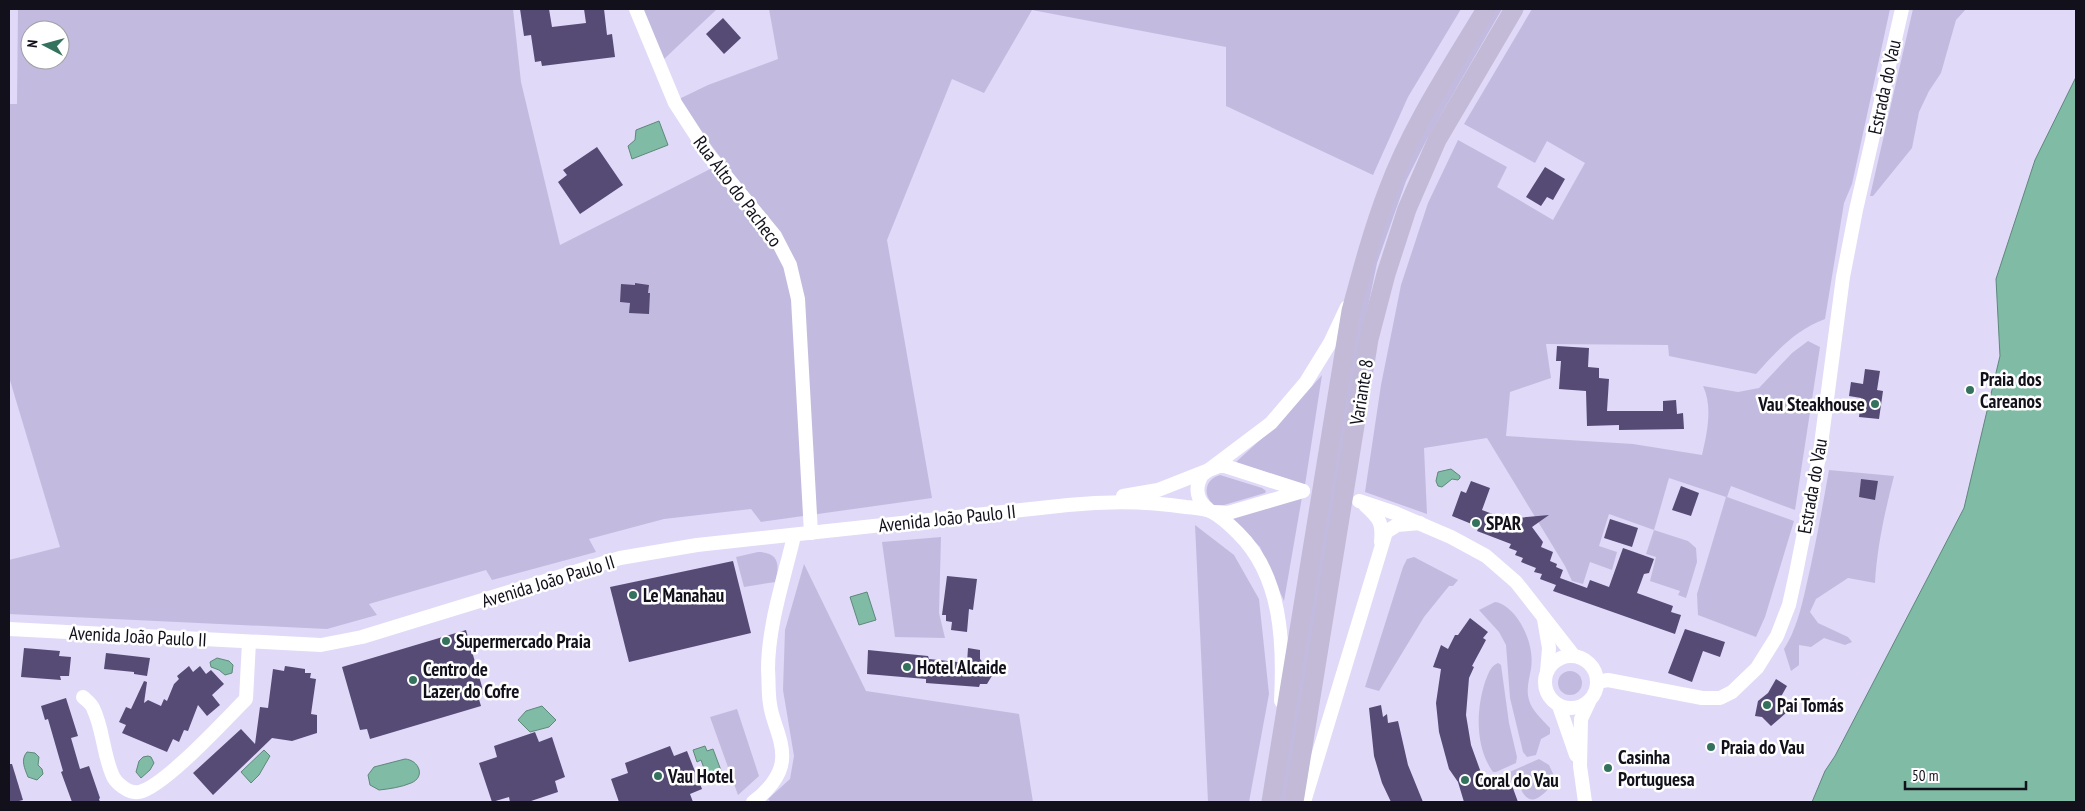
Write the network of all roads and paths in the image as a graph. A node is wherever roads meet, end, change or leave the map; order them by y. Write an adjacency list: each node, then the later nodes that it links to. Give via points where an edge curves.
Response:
1 (636, 9): 10 (street, Rua Alto do Pacheco, via 675,103 708,154 775,236 790,265 798,300)
2 (1486, 9): 5 (main road, Variante 8, via 1415,132 1388,188)
3 (1514, 9): 26 (main road, Variante 8, via 1437,140 1407,209 1386,274 1369,339)
4 (1902, 9): 18 (street, Estrada do Vau, via 1843,277 1820,452 1796,573 1789,605 1777,636 1757,668 1732,692 1720,698 1702,698 1608,680)
5 (1367, 251): 6 (street, via 1344,314 1306,382 1271,423); 24 (main road, Variante 8, via 1351,311)
6 (1209, 469): 7 (street, via 1158,490); 8 (street, via 1199,480 1197,490 1202,504); 8 (street, via 1225,466 1303,491 1228,513)
7 (1090, 503): 8 (street, via 1156,503); 10 (street, Avenida João Paulo II)
8 (1211, 511): 24 (street, via 1228,523 1258,555 1276,600 1281,698)
9 (1420, 523): 12 (street, via 1397,525 1386,532); 12 (street, via 1359,501 1379,518); 13 (street, via 1486,556 1516,582)
10 (811, 533): 11 (street, Avenida João Paulo II)
11 (794, 536): 15 (street, Avenida João Paulo II, via 697,545 620,558 362,638 322,645); 25 (street, via 773,624 768,667 770,705 779,734 782,760 776,778)
12 (1381, 545): 27 (street)
13 (1544, 619): 16 (street); 17 (street, via 1549,648)
14 (9, 629): 15 (street, Avenida João Paulo II)
15 (249, 642): 23 (street, via 246,699 203,743)
16 (1574, 656): 17 (street, via 1554,662); 18 (street, via 1593,667)
17 (1547, 674): 21 (street, via 1546,690)
18 (1597, 682): 20 (street)
19 (82, 697): 23 (street, via 93,706 112,776 121,786)
20 (1589, 702): 21 (street, via 1575,708); 22 (street, via 1581,719)
21 (1559, 706): 22 (street)
22 (1580, 766): 28 (street)
23 (141, 797)
24 (1272, 798)
25 (753, 802)
26 (1294, 802)
27 (1304, 802)
28 (1585, 802)

